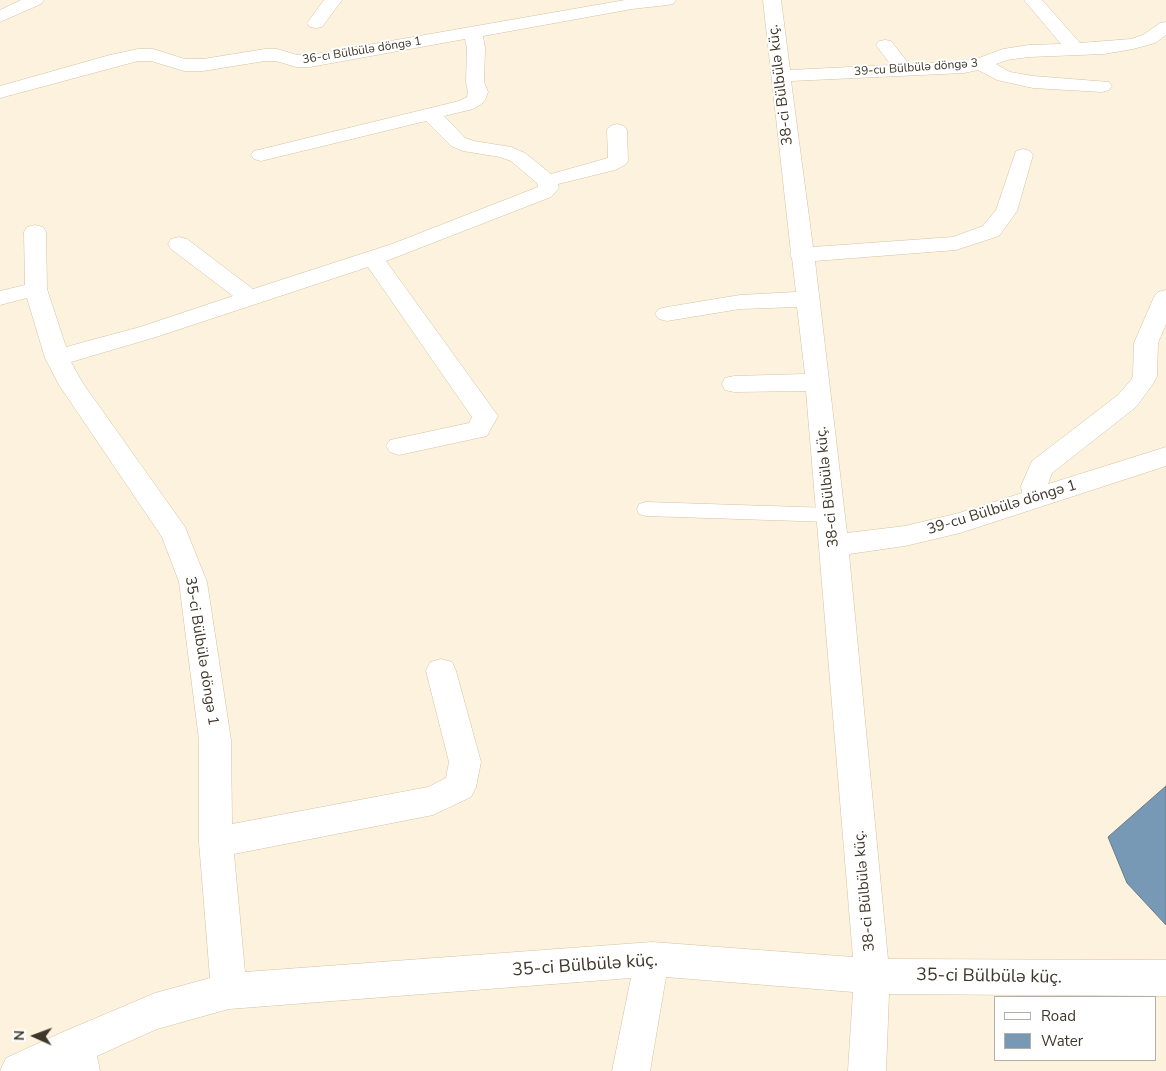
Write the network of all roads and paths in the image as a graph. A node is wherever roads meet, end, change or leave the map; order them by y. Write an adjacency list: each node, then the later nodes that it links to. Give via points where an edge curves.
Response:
1 (35, 0): 6 (street)
2 (333, 0): 7 (street)
3 (667, 0): 9 (street, 36-cı Bülbülə döngə 1)
4 (772, 0): 16 (street, 38-ci Bülbülə küç.)
5 (1033, 0): 12 (street)
6 (0, 17)
7 (316, 23)
8 (1166, 27): 10 (street, 39-cu Bülbülə döngə 3)
9 (473, 32): 18 (street, 36-cı Bülbülə döngə 1, via 310,61 265,55 184,65 153,55 138,55); 19 (street, via 478,92 475,100)
10 (1149, 39): 12 (street, 39-cu Bülbülə döngə 3); 13 (street)
11 (885, 45): 15 (street)
12 (1075, 49): 14 (street, 39-cu Bülbülə döngə 3, via 1029,50)
13 (1166, 51)
14 (981, 64): 15 (street, 39-cu Bülbülə döngə 3); 17 (street, via 1004,76 1033,82)
15 (904, 70): 16 (street, 39-cu Bülbülə döngə 3)
16 (780, 76): 26 (street, 38-ci Bülbülə küç.)
17 (1102, 86)
18 (0, 92)
19 (431, 114): 21 (street); 23 (street, via 458,142 518,157)
20 (617, 130): 23 (street, via 618,160 608,166)
21 (261, 155)
22 (1023, 155): 26 (street, via 1006,211 991,231 947,244)
23 (547, 181): 27 (street, via 549,188 544,193)
24 (35, 232): 28 (street, 35-ci Bülbülə döngə 1)
25 (179, 244): 31 (street)
26 (801, 255): 32 (street, 38-ci Bülbülə küç.)
27 (373, 258): 31 (street); 37 (street, via 485,416 478,430)
28 (36, 289): 30 (street); 34 (street, 35-ci Bülbülə döngə 1)
29 (1166, 297): 39 (street, via 1146,343 1146,376 1142,384 1127,401 1041,468 1034,486)
30 (0, 298)
31 (251, 299): 34 (street)
32 (808, 299): 33 (street, via 740,302); 35 (street, 38-ci Bülbülə küç.)
33 (667, 314)
34 (57, 358): 44 (street, 35-ci Bülbülə döngə 1, via 71,385 175,534 193,582 215,740)
35 (818, 382): 36 (street); 41 (street, 38-ci Bülbülə küç.)
36 (734, 384)
37 (399, 446)
38 (1166, 456): 39 (street, 39-cu Bülbülə döngə 1)
39 (1036, 498): 42 (street, 39-cu Bülbülə döngə 1, via 960,524 905,536)
40 (646, 509): 41 (lane)
41 (831, 515): 42 (street, 38-ci Bülbülə küç.)
42 (834, 545): 46 (street, 38-ci Bülbülə küç.)
43 (440, 671): 44 (street, via 465,762 460,787 434,801)
44 (216, 842): 48 (street, 35-ci Bülbülə döngə 1)
45 (652, 959): 46 (street, 35-ci Bülbülə küç.); 48 (street, 35-ci Bülbülə küç.); 51 (street)
46 (872, 976): 47 (street, 35-ci Bülbülə küç.); 52 (street, 38-ci Bülbülə küç.)
47 (1166, 978)
48 (230, 991): 49 (street, 35-ci Bülbülə küç., via 155,1011)
49 (78, 1058): 50 (street, 35-ci Bülbülə küç.)
50 (19, 1071)
51 (631, 1071)
52 (867, 1071)

